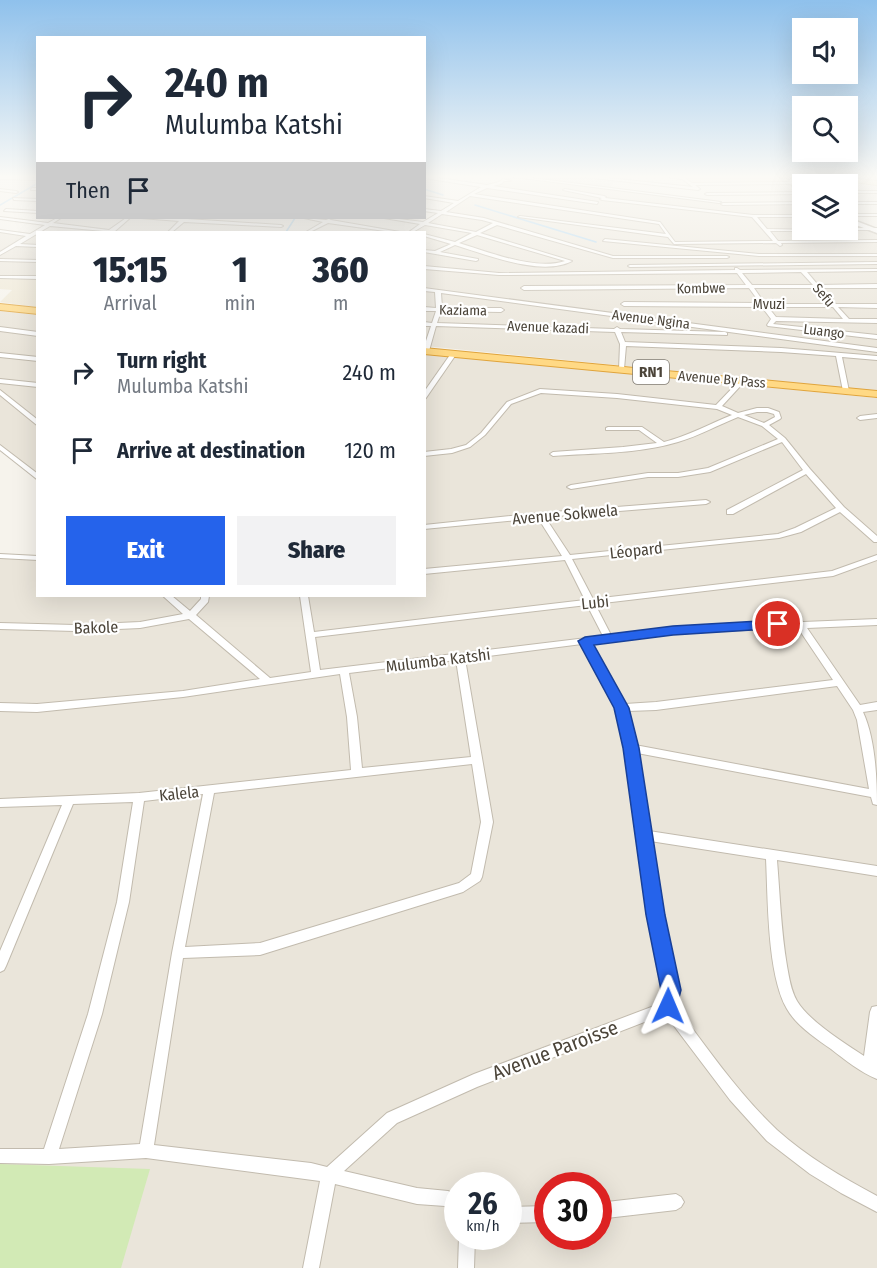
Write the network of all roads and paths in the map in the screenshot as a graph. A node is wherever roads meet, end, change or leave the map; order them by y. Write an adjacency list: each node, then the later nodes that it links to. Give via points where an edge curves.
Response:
1 (22, 234): 7 (street)
2 (473, 234): 15 (street)
3 (479, 234): 15 (street, via 570,261 530,265)
4 (534, 234): 28 (street)
5 (654, 234): 10 (street)
6 (769, 234): 18 (street, Sefu)
7 (28, 235): 9 (street); 19 (street)
8 (426, 235): 15 (street)
9 (36, 236)
10 (667, 236): 17 (street)
11 (605, 240): 16 (street)
12 (841, 240): 13 (street)
13 (843, 242): 14 (street); 18 (street)
14 (877, 242)
15 (457, 243): 23 (street)
16 (619, 243): 21 (street); 28 (street, via 625,250)
17 (674, 243): 18 (street); 21 (street)
18 (778, 243): 27 (street, Sefu)
19 (12, 245): 20 (street); 24 (street)
20 (36, 246)
21 (667, 247): 25 (street)
22 (426, 251): 23 (street)
23 (435, 253): 30 (street)
24 (0, 254)
25 (727, 254): 27 (street); 28 (street); 34 (street)
26 (877, 255): 27 (street)
27 (792, 257): 33 (street, Sefu)
28 (625, 259): 35 (street)
29 (0, 260): 31 (street)
30 (476, 260)
31 (36, 261)
32 (877, 263): 33 (street)
33 (797, 264): 34 (street); 39 (street, Sefu)
34 (735, 265): 35 (street); 38 (street)
35 (630, 266): 40 (street)
36 (426, 267): 40 (street, via 477,274)
37 (877, 270): 39 (street)
38 (739, 272): 39 (street); 40 (street); 46 (street)
39 (804, 272): 43 (street, Sefu)
40 (634, 273): 48 (street)
41 (0, 277): 42 (street)
42 (36, 278)
43 (818, 286): 44 (street, Kombwe); 46 (street, Kombwe); 53 (street, Sefu)
44 (877, 286)
45 (524, 288): 48 (street, Kombwe)
46 (751, 288): 48 (street, Kombwe); 52 (street)
47 (426, 289): 49 (street, Avenue Ngina)
48 (644, 289): 51 (street, via 653,296)
49 (438, 292): 57 (street); 60 (street, Avenue Ngina)
50 (624, 304): 51 (street, Mvuzi)
51 (651, 304): 52 (street, Mvuzi)
52 (764, 304): 53 (street, Mvuzi); 63 (street)
53 (831, 304): 54 (street, Mvuzi); 61 (street, Sefu)
54 (877, 306)
55 (0, 308): 58 (highway)
56 (426, 309): 57 (street, Kaziama)
57 (439, 309): 59 (street, Kaziama); 65 (street)
58 (36, 310)
59 (501, 310)
60 (659, 320): 68 (street); 69 (street, Avenue Ngina)
61 (847, 320): 62 (street); 63 (street)
62 (877, 321)
63 (772, 322): 71 (street); 72 (street, Luango)
64 (426, 324): 65 (street, Avenue kazadi)
65 (436, 324): 67 (street, Avenue kazadi); 74 (street)
66 (0, 329): 70 (street)
67 (617, 329): 68 (street, Avenue kazadi); 73 (street)
68 (664, 331): 69 (street, Avenue kazadi, via 734,335)
69 (740, 332): 71 (street, Avenue Ngina)
70 (36, 334)
71 (770, 337): 75 (street, Avenue Ngina)
72 (877, 337)
73 (623, 344): 78 (street); 82 (street)
74 (426, 349)
75 (877, 350)
76 (426, 351): 77 (highway, Avenue By Pass / RN1)
77 (454, 353): 82 (highway, Avenue By Pass / RN1); 88 (street)
78 (838, 354): 80 (street); 86 (street)
79 (0, 355): 81 (street)
80 (877, 358)
81 (36, 359)
82 (621, 369): 84 (highway, Avenue By Pass / RN1)
83 (0, 381): 85 (street)
84 (742, 381): 86 (highway, Avenue By Pass / RN1); 90 (street)
85 (36, 385)
86 (846, 391): 89 (highway, Avenue By Pass / RN1)
87 (0, 392): 91 (street)
88 (426, 394)
89 (877, 394)
90 (718, 407): 93 (street); 102 (street, via 540,391 508,403 468,446)
91 (25, 414): 92 (street); 96 (street)
92 (36, 415)
93 (739, 415): 97 (street); 97 (street, via 760,409 777,413 778,418); 100 (street, via 684,438)
94 (877, 416): 95 (street)
95 (860, 418)
96 (36, 422)
97 (764, 424): 99 (street)
98 (609, 429): 100 (street, via 640,428)
99 (783, 439): 105 (street); 107 (street, via 710,470)
100 (661, 443): 103 (street)
101 (0, 447): 104 (street)
102 (426, 454)
103 (553, 454)
104 (4, 455): 106 (street)
105 (807, 471): 109 (street); 110 (street)
106 (36, 477)
107 (571, 487)
108 (706, 502): 111 (street, Avenue Sokwela)
109 (841, 509): 113 (street); 115 (street, Léopard, via 787,534)
110 (730, 512)
111 (540, 515): 112 (street, Avenue Sokwela); 115 (street)
112 (426, 527)
113 (877, 540)
114 (0, 556): 117 (street)
115 (567, 557): 118 (street, Léopard); 122 (street)
116 (877, 557): 122 (street, Lubi, via 833,573)
117 (36, 558)
118 (426, 572)
119 (168, 597): 123 (street)
120 (205, 597): 123 (street)
121 (304, 597): 127 (street)
122 (591, 602): 127 (street, Lubi); 128 (street)
123 (190, 616): 126 (street, Bakole, via 140,625); 133 (street)
124 (877, 622): 125 (street, Mulumba Katshi)
125 (799, 623): 128 (street, Mulumba Katshi); 134 (street)
126 (0, 626)
127 (311, 635): 132 (street)
128 (608, 637): 129 (street, Mulumba Katshi)
129 (585, 641): 130 (street, Mulumba Katshi); 137 (street)
130 (460, 658): 131 (street, Mulumba Katshi); 141 (street)
131 (344, 671): 132 (street, Mulumba Katshi); 142 (street)
132 (316, 674): 133 (street, Mulumba Katshi)
133 (269, 682): 136 (street, Mulumba Katshi, via 127,700 37,708)
134 (838, 683): 137 (street); 138 (street)
135 (877, 706): 138 (street)
136 (0, 707)
137 (622, 708): 139 (street)
138 (857, 709): 140 (street)
139 (631, 748): 145 (street); 148 (street)
140 (873, 752): 145 (street)
141 (476, 760): 142 (street, Kalela); 151 (street, via 487,822 476,877 463,887 260,949)
142 (357, 774): 143 (street, Kalela)
143 (209, 790): 144 (street, Kalela); 151 (street)
144 (139, 797): 146 (street, Kalela); 158 (street, via 123,902 95,1014)
145 (876, 797)
146 (69, 801): 147 (street, Kalela); 152 (street)
147 (0, 803)
148 (644, 835): 149 (street); 153 (street, via 671,990)
149 (771, 854): 150 (street); 155 (street, via 786,994 803,1018)
150 (877, 871)
151 (178, 953): 156 (street)
152 (0, 966)
153 (668, 1006): 159 (street, Avenue Paroisse, via 474,1081 392,1118); 162 (street, via 761,1124 794,1154)
154 (877, 1012): 155 (street)
155 (873, 1070)
156 (146, 1152): 158 (street); 159 (street)
157 (0, 1156): 158 (street)
158 (49, 1157)
159 (329, 1175): 160 (street); 165 (street)
160 (444, 1199)
161 (675, 1202): 163 (street)
162 (877, 1204)
163 (612, 1209)
164 (467, 1250): 166 (street)
165 (311, 1268)
166 (466, 1268)

